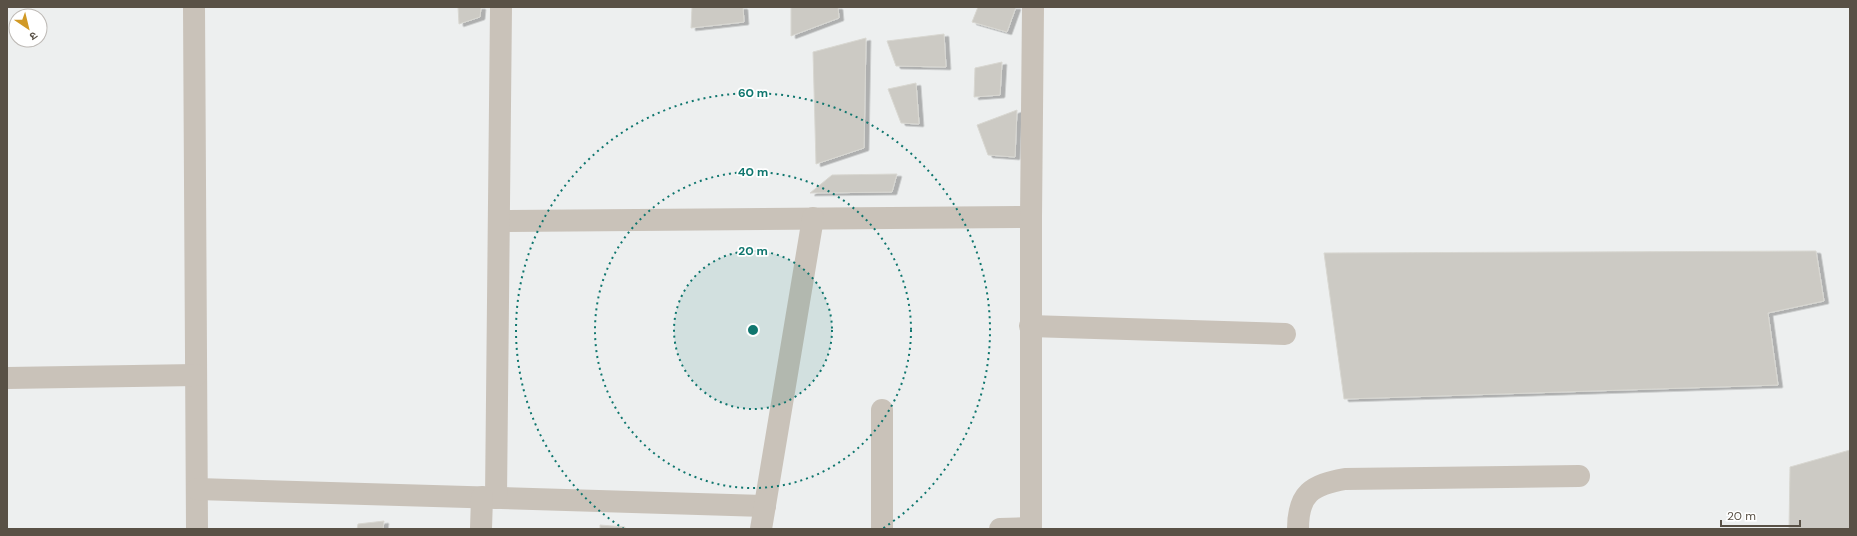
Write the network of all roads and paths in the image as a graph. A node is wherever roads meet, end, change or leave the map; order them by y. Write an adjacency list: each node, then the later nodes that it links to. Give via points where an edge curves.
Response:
1 (194, 7): 9 (street)
2 (501, 7): 6 (street)
3 (1033, 7): 4 (street)
4 (1031, 217): 5 (street); 7 (street)
5 (813, 218): 6 (street); 15 (street)
6 (499, 221): 14 (street)
7 (1030, 326): 8 (street); 21 (street)
8 (1285, 334)
9 (196, 375): 10 (street); 13 (street)
10 (7, 378)
11 (882, 410): 19 (street)
12 (1579, 476): 22 (street, via 1345,479 1326,482 1310,490 1302,501)
13 (197, 489): 14 (street); 16 (street)
14 (489, 498): 15 (street); 17 (street)
15 (765, 506): 18 (street)
16 (197, 529)
17 (481, 529)
18 (761, 529)
19 (882, 529)
20 (1000, 529): 21 (street)
21 (1031, 529)
22 (1298, 529)

